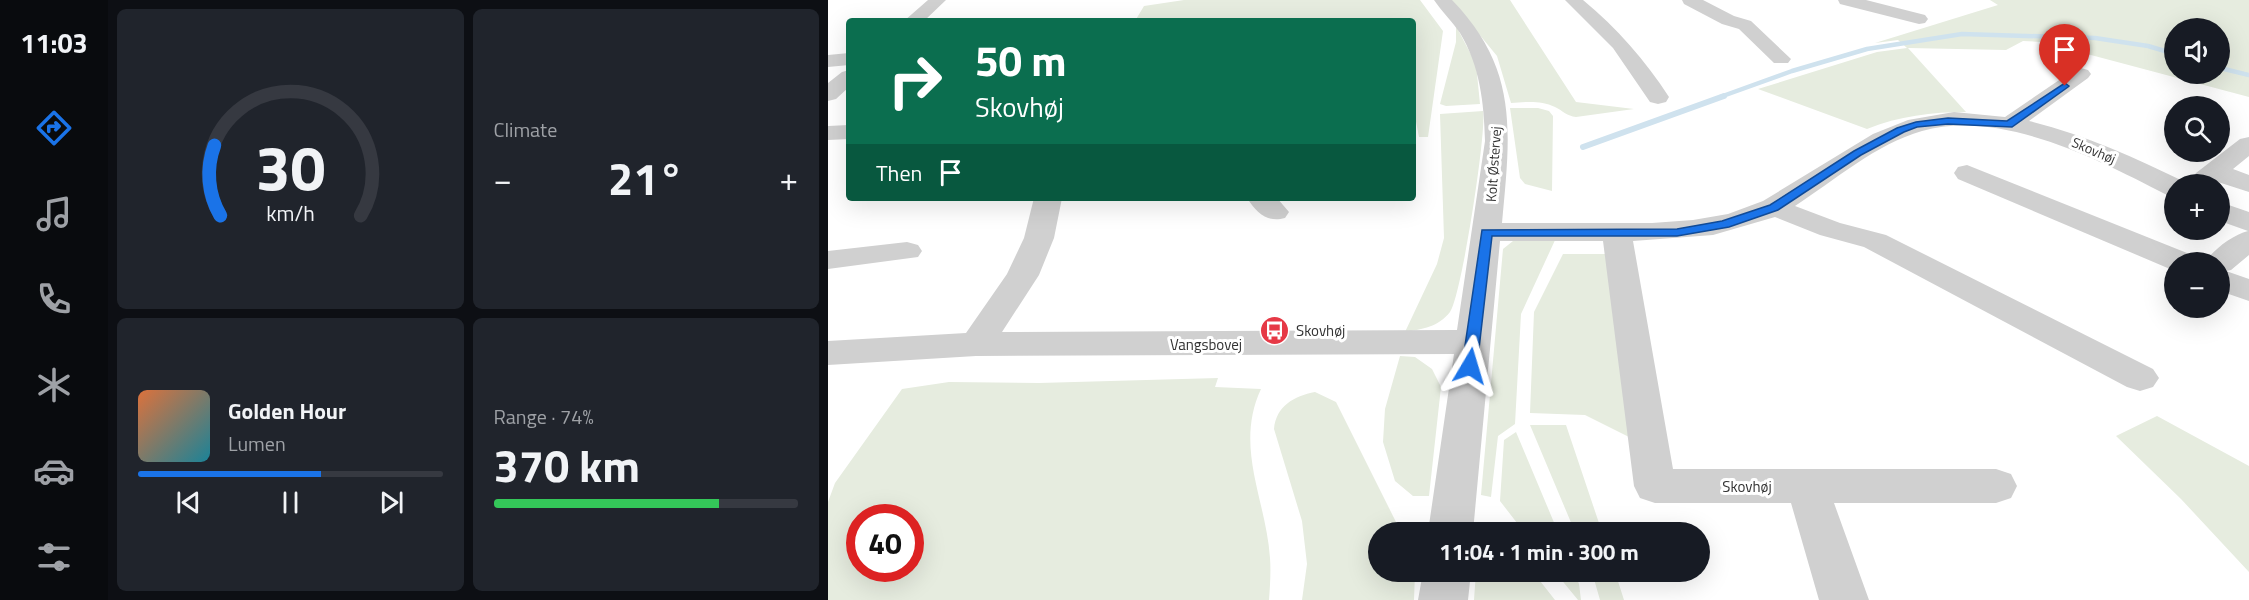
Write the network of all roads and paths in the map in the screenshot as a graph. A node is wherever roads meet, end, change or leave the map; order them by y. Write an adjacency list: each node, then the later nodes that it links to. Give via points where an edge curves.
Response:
1 (938, 0): 6 (street)
2 (1442, 0): 26 (street, Kolt Østervej, via 1465,26 1479,51 1495,101 1497,141)
3 (1573, 0): 14 (street, via 1620,43)
4 (1690, 0): 9 (street, via 1745,25)
5 (1846, 0): 7 (street)
6 (917, 18)
7 (1919, 19)
8 (846, 59): 10 (street)
9 (1781, 59)
10 (828, 61)
11 (2081, 74): 15 (street)
12 (846, 79): 13 (street)
13 (828, 94)
14 (1658, 97)
15 (2009, 124): 20 (street, Skovhøj, via 2094,148); 23 (street, Skovhøj, via 1948,121 1900,130)
16 (846, 132): 17 (street)
17 (828, 133)
18 (2249, 144): 21 (street, via 2211,175)
19 (1967, 173): 30 (street)
20 (2164, 183)
21 (2249, 184)
22 (1047, 201): 36 (street, via 1039,238 1023,275)
23 (1774, 207): 27 (street, Skovhøj, via 1724,225 1677,232); 38 (street, via 1830,230 1875,241)
24 (2230, 214): 25 (street)
25 (2249, 223)
26 (1487, 232): 27 (street, Skovhøj); 35 (street, Kolt Østervej)
27 (1617, 232): 39 (street, Skovhøj, via 1655,486)
28 (2249, 240): 31 (street)
29 (907, 251): 32 (street)
30 (2164, 255)
31 (2230, 255)
32 (828, 260)
33 (2230, 283): 34 (street)
34 (2249, 291)
35 (1472, 342): 36 (street, Vangsbovej); 41 (street, Kolt Østervej)
36 (976, 344): 37 (street, Vangsbovej)
37 (828, 353)
38 (2140, 378)
39 (1807, 486): 40 (street, Skovhøj); 44 (street)
40 (1996, 486)
41 (1452, 522)
42 (1445, 582): 43 (street)
43 (1443, 600)
44 (1844, 600)

